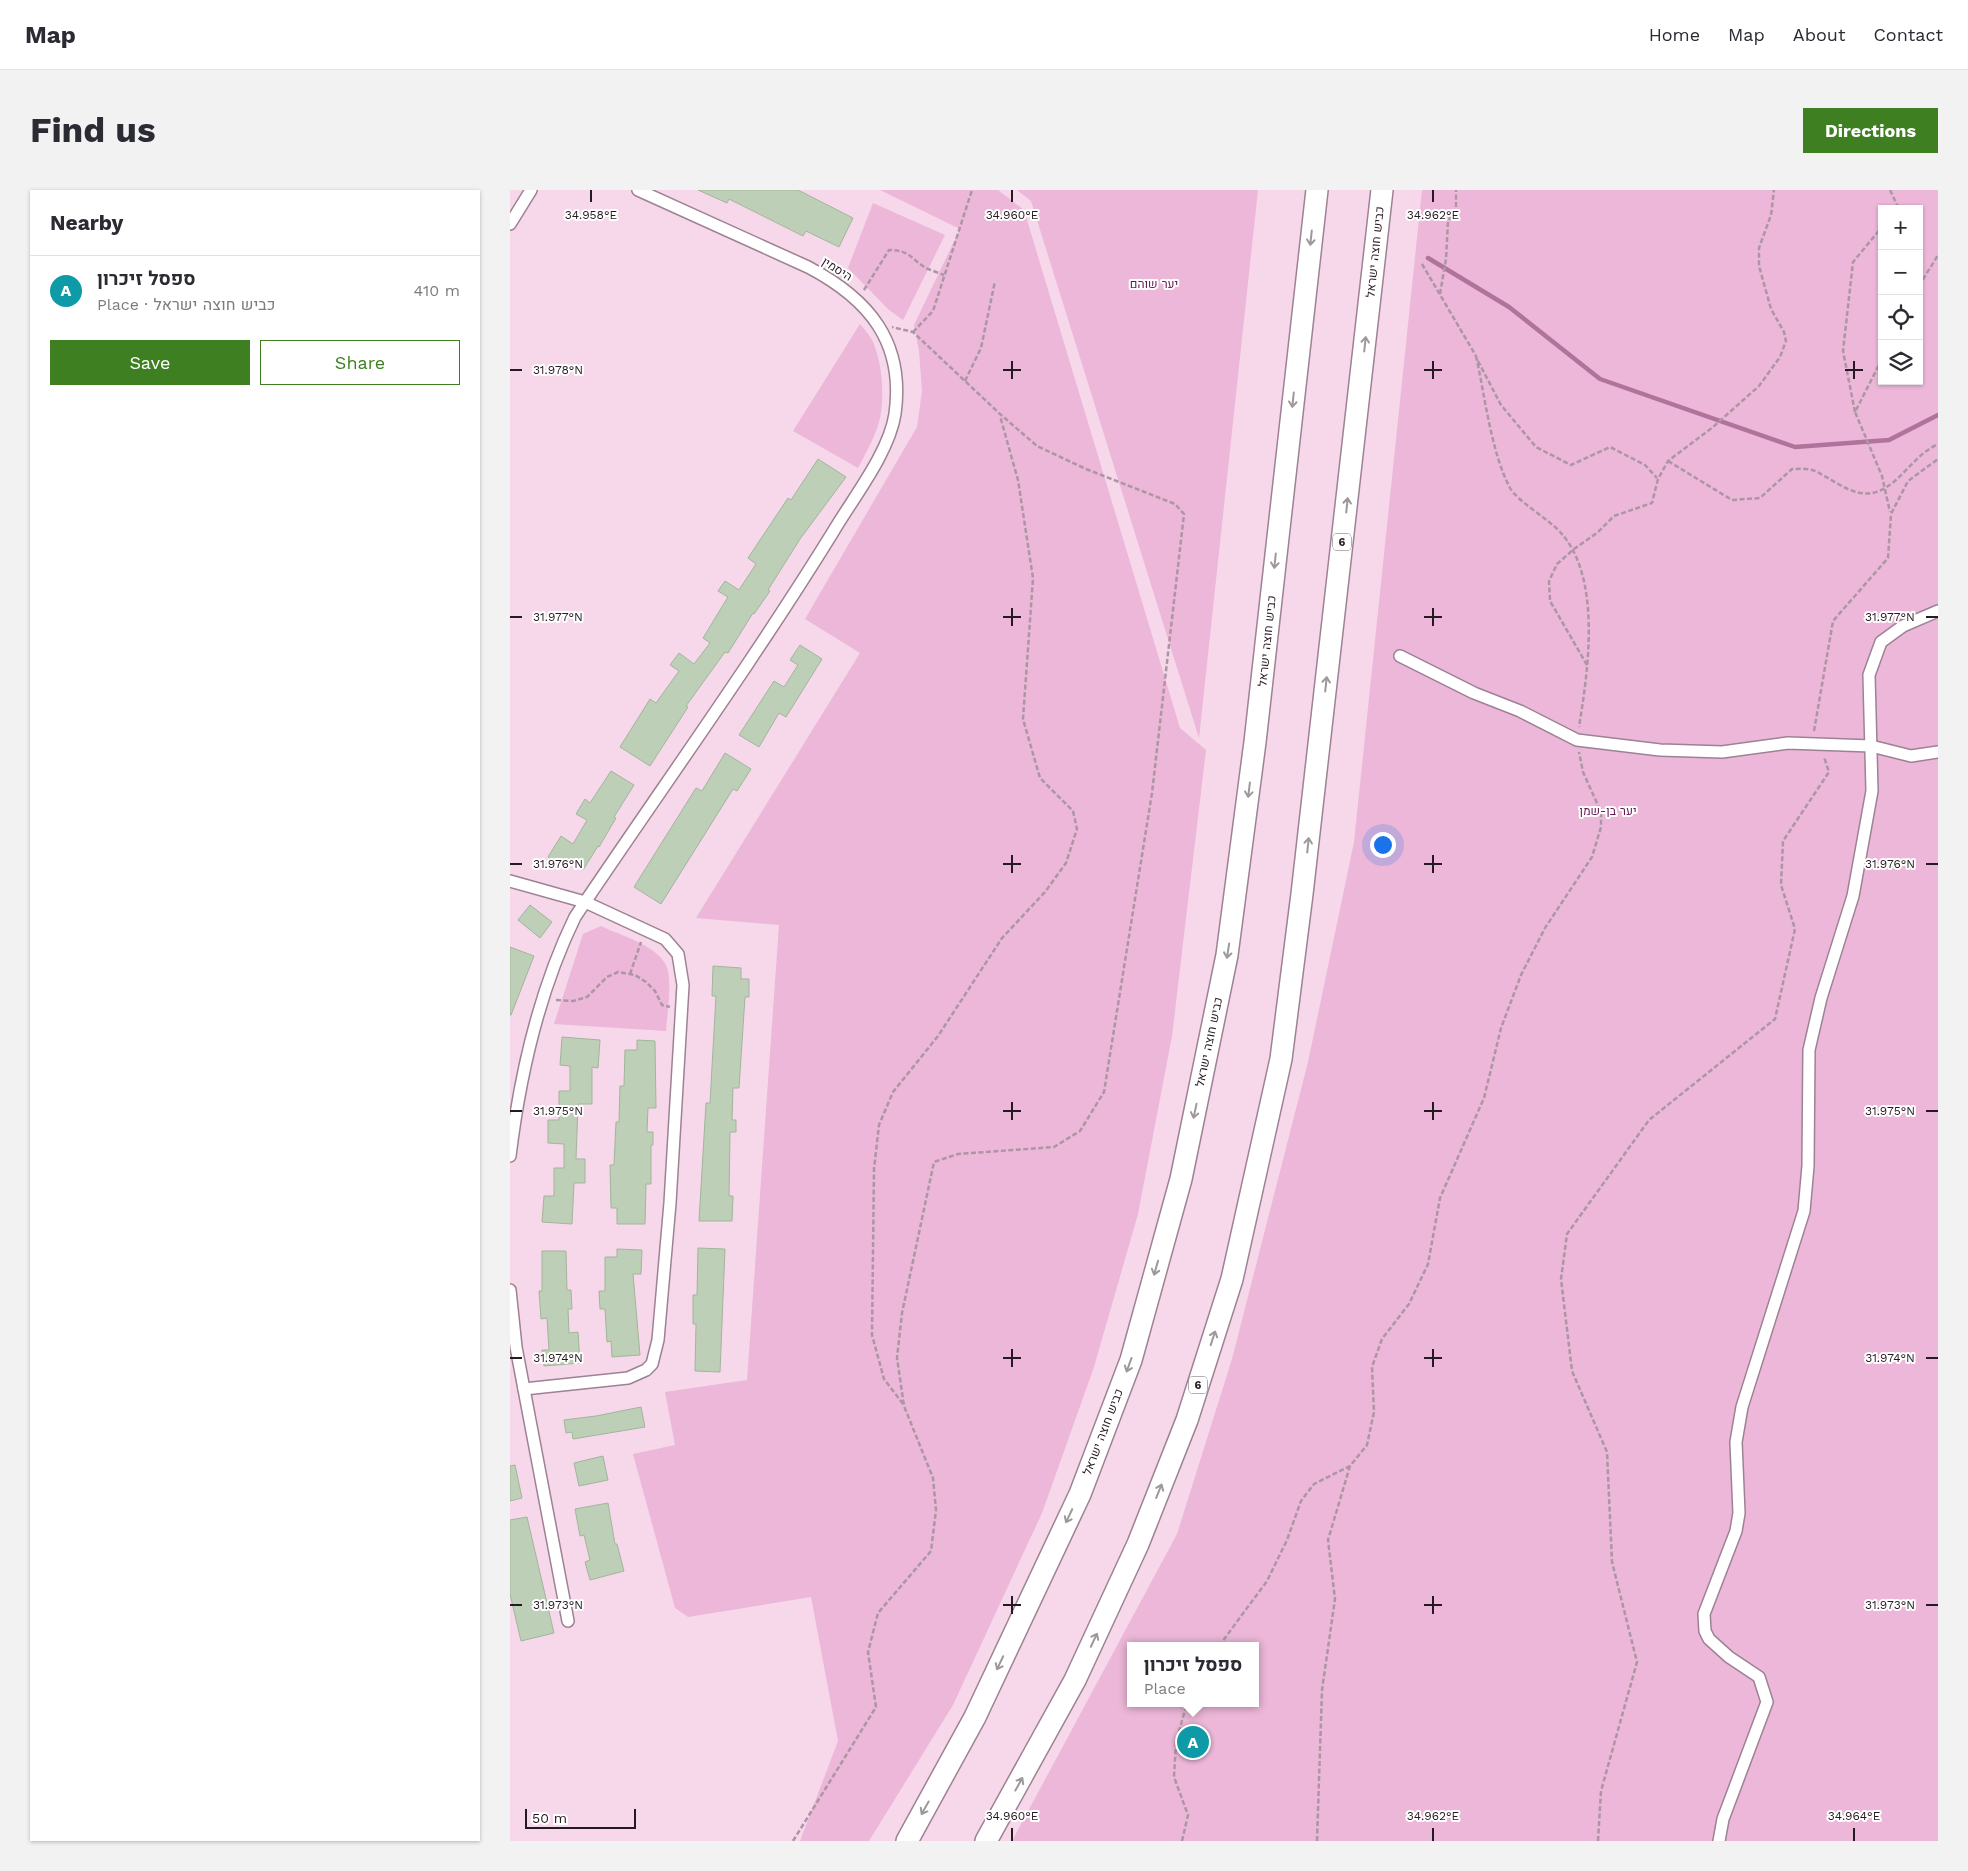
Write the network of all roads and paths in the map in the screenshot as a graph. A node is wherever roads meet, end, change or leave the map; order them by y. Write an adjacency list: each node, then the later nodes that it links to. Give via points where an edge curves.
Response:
1 (531, 190): 10 (street)
2 (638, 190): 18 (street, היסמין, via 808,267)
3 (972, 190): 14 (path)
4 (1317, 190): 53 (highway, כביש חוצה ישראל, one-way to 53, via 1255,742 1227,955 1181,1179 1131,1360 1080,1494 975,1717)
5 (1382, 190): 54 (highway, כביש חוצה ישראל / 6, one-way to 5, via 1075,1680 1138,1544 1187,1420 1232,1279 1281,1059)
6 (1456, 190): 17 (path, via 1456,209 1448,221 1446,259)
7 (1774, 190): 26 (path, via 1771,215 1759,248 1759,266 1771,309 1784,332 1786,341 1780,357 1759,386)
8 (1890, 190): 9 (path)
9 (1897, 205)
10 (510, 224)
11 (1878, 232): 22 (path, via 1853,262 1843,351)
12 (1938, 255): 15 (path)
13 (1422, 264): 17 (path)
14 (944, 275): 18 (path, via 928,269 901,250 889,250); 21 (path, via 933,311 913,332)
15 (1923, 279)
16 (995, 281): 21 (path, via 981,348)
17 (1439, 295): 19 (path)
18 (858, 300): 39 (street, היסמין, via 887,342 894,371 894,417 889,434 786,608)
19 (1476, 356): 27 (path, via 1501,405 1536,447 1571,465 1610,447 1645,465); 30 (path, via 1501,467 1511,490)
20 (1878, 367): 22 (path)
21 (965, 381): 23 (path)
22 (1855, 412): 28 (path)
23 (1000, 414): 47 (path, via 1018,480 1033,578 1023,719 1040,778 1073,811 1077,829 1066,863 1045,892 1002,938 938,1036 893,1092 879,1125 874,1169 872,1335 884,1379); 47 (path, via 1037,446 1175,504 1184,514 1152,793 1104,1092 1080,1131 1054,1147 958,1154 934,1162 902,1313 897,1358)
24 (1938, 444): 28 (path, via 1924,450)
25 (1938, 458): 29 (path, via 1908,481)
26 (1668, 461): 27 (path); 28 (path, via 1732,500 1760,498 1792,469 1813,470 1848,490 1865,494)
27 (1658, 479): 30 (path, via 1652,503 1614,516 1598,534)
28 (1885, 488): 29 (path)
29 (1890, 514): 35 (path, via 1888,558 1833,621 1814,733)
30 (1574, 548): 33 (path, via 1585,588 1590,638); 33 (path, via 1557,564 1550,581 1550,601)
31 (1938, 611): 36 (street, via 1903,626 1882,642 1869,675)
32 (1400, 656): 34 (street)
33 (1587, 667): 34 (path)
34 (1577, 740): 35 (street, via 1660,750 1722,752 1788,743); 48 (path, via 1583,772 1601,812 1601,827 1592,856 1545,928 1521,975 1501,1028 1484,1098 1440,1198 1428,1264 1409,1304 1382,1339 1372,1367 1374,1412 1367,1445)
35 (1819, 745): 36 (street); 57 (path, via 1829,772 1783,841 1782,885 1795,929 1775,1019 1650,1120 1567,1234 1561,1279 1572,1372 1607,1452 1612,1562 1637,1662 1602,1791)
36 (1870, 746): 37 (street, via 1911,756); 58 (street, via 1872,791 1853,896 1821,998 1810,1050 1804,1211 1742,1406 1736,1442 1739,1513 1736,1530 1704,1614 1709,1639 1729,1658 1758,1677 1767,1702 1723,1819)
37 (1938, 752)
38 (510, 881): 39 (street)
39 (585, 902): 40 (street); 42 (street, היסמין, via 554,962)
40 (646, 929): 41 (path); 43 (street, via 665,938 678,954 682,972)
41 (630, 974): 42 (path, via 618,972 607,977 587,997 573,1001); 43 (path, via 650,987 662,1005)
42 (542, 998): 44 (street, היסמין)
43 (682, 1009): 46 (street, via 670,1203 658,1340 652,1364 628,1378)
44 (510, 1156)
45 (510, 1290): 46 (street)
46 (524, 1389): 49 (street)
47 (904, 1406): 52 (path, via 933,1478 936,1510 931,1551 878,1613 868,1652 876,1707)
48 (1350, 1466): 50 (path, via 1314,1484 1301,1501 1267,1581); 56 (path, via 1328,1540 1335,1599 1322,1690)
49 (568, 1621)
50 (1222, 1642)
51 (1186, 1707): 55 (path, via 1176,1742 1174,1777 1188,1815)
52 (794, 1841)
53 (907, 1841)
54 (986, 1841)
55 (1182, 1841)
56 (1317, 1841)
57 (1598, 1841)
58 (1720, 1841)

